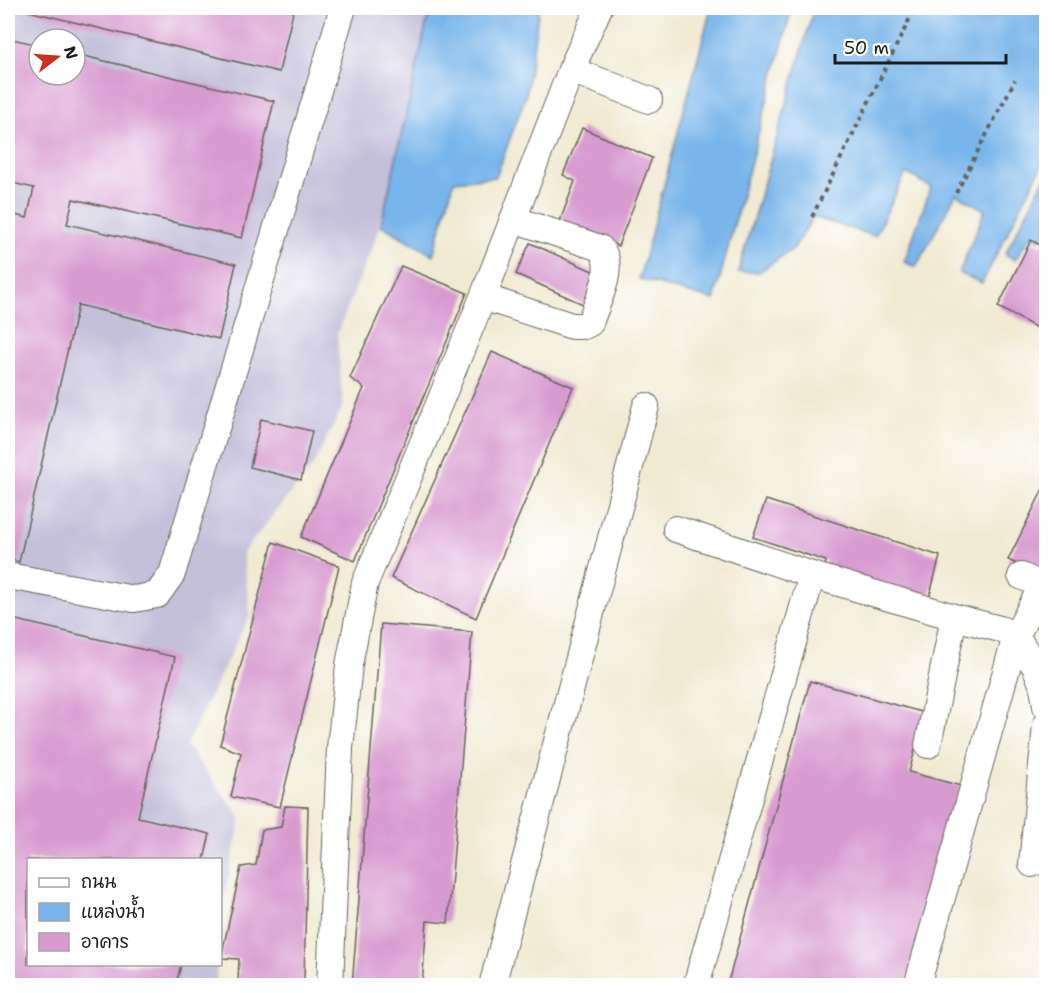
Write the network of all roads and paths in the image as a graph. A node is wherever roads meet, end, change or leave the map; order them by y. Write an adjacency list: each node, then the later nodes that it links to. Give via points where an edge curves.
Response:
1 (343, 8): 14 (lane, via 172,574 157,595 134,599)
2 (599, 8): 4 (lane)
3 (915, 8): 8 (path)
4 (571, 70): 6 (lane); 9 (lane)
5 (1015, 80): 7 (path)
6 (649, 100)
7 (956, 193)
8 (812, 217)
9 (513, 219): 10 (lane); 10 (lane, via 600,248 606,255 607,271 591,322 572,326)
10 (483, 297): 22 (lane, via 365,583 349,665 340,748)
11 (646, 406): 23 (lane)
12 (676, 529): 13 (lane)
13 (812, 575): 16 (lane); 24 (lane)
14 (8, 576)
15 (1039, 581): 17 (lane)
16 (954, 617): 17 (lane); 20 (lane)
17 (1016, 636): 18 (lane, via 1036,668); 25 (lane)
18 (1047, 706)
19 (1047, 725): 21 (lane)
20 (928, 745)
21 (1032, 864)
22 (330, 986)
23 (492, 986)
24 (696, 986)
25 (917, 986)

